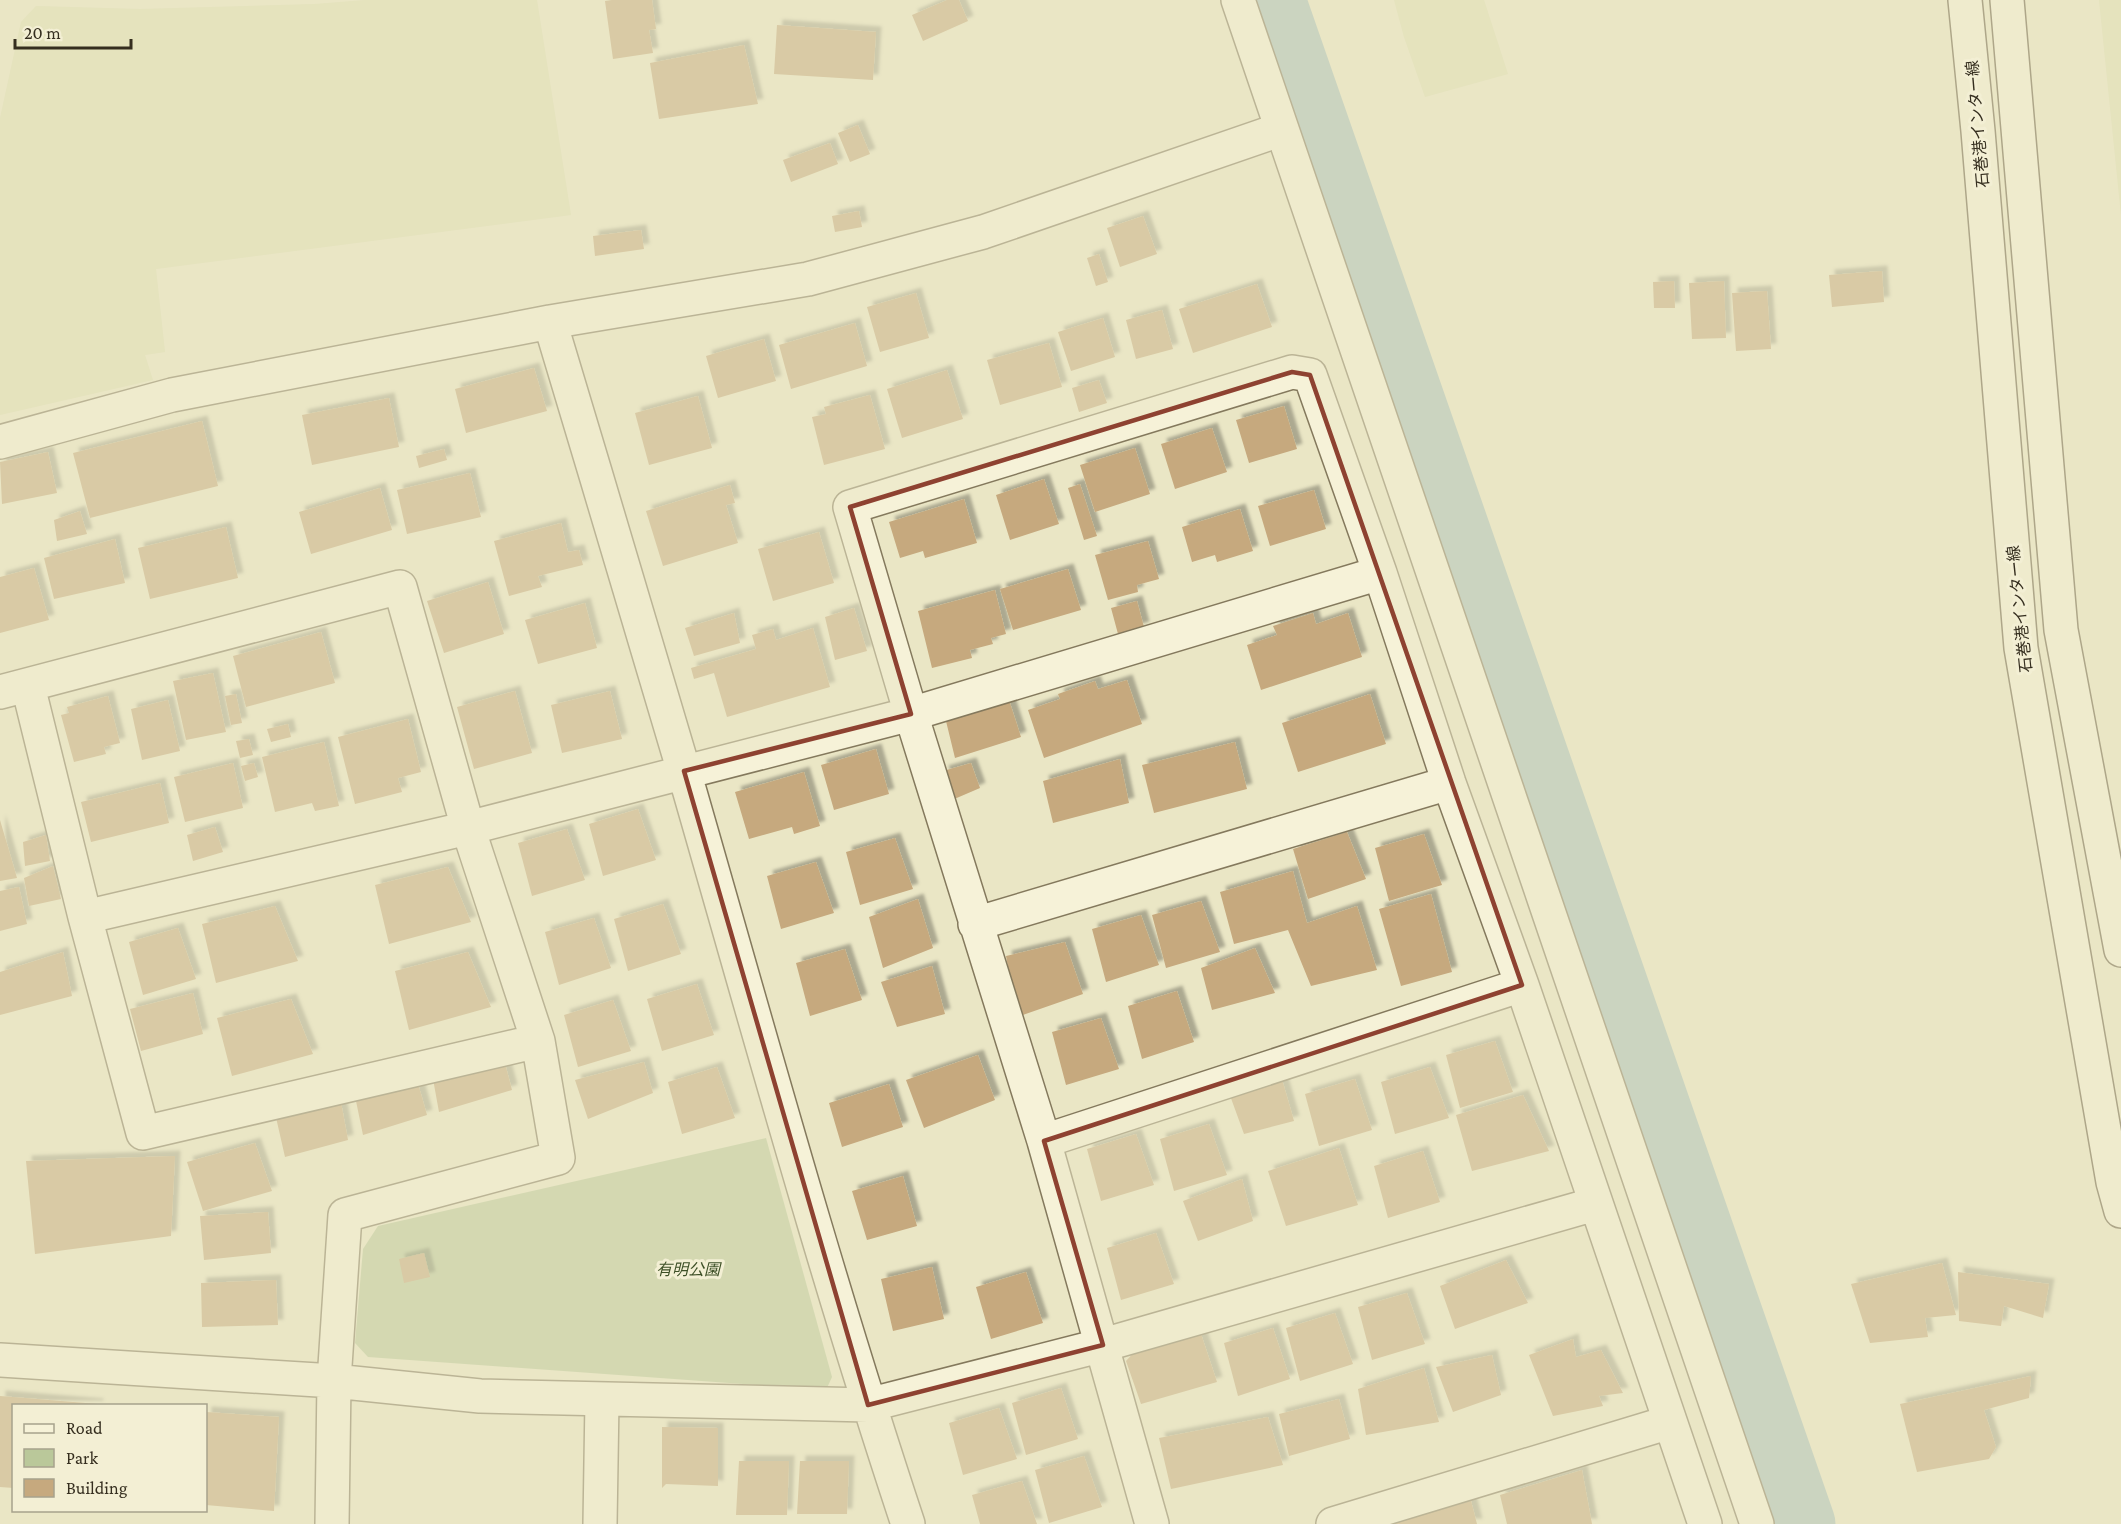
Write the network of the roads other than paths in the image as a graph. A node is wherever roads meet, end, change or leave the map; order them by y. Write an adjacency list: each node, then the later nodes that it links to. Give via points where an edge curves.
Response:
1 (1238, 0): 4 (street)
2 (1965, 0): 20 (street, 石巻港インター線, via 2020,648)
3 (2007, 0): 15 (street, via 2061,630)
4 (1282, 129): 5 (street, via 983,232 808,279); 33 (street)
5 (550, 322): 6 (street, via 172,395); 10 (street)
6 (0, 442)
7 (1380, 573): 9 (street); 9 (street, via 1310,375 1292,372 850,507); 11 (street)
8 (14, 689): 12 (street, via 400,586); 13 (street)
9 (911, 714): 10 (street); 14 (street)
10 (684, 771): 12 (street); 25 (street)
11 (1449, 783): 14 (street); 16 (street)
12 (468, 828): 13 (street); 17 (street)
13 (86, 917): 17 (street, via 143,1132)
14 (975, 924): 18 (street)
15 (2121, 950)
16 (1522, 985): 18 (street); 19 (street)
17 (538, 1041): 23 (street, via 558,1158 345,1215)
18 (1044, 1141): 21 (street)
19 (1595, 1204): 21 (street); 26 (street)
20 (2121, 1211)
21 (1103, 1344): 25 (street); 30 (street)
22 (0, 1359): 23 (street)
23 (334, 1381): 24 (street, via 480,1396); 27 (street)
24 (602, 1400): 25 (street); 28 (street)
25 (868, 1405): 29 (street)
26 (1670, 1422): 31 (street); 32 (street)
27 (332, 1524)
28 (600, 1524)
29 (908, 1524)
30 (1152, 1524)
31 (1333, 1524)
32 (1705, 1524)
33 (1757, 1524)

